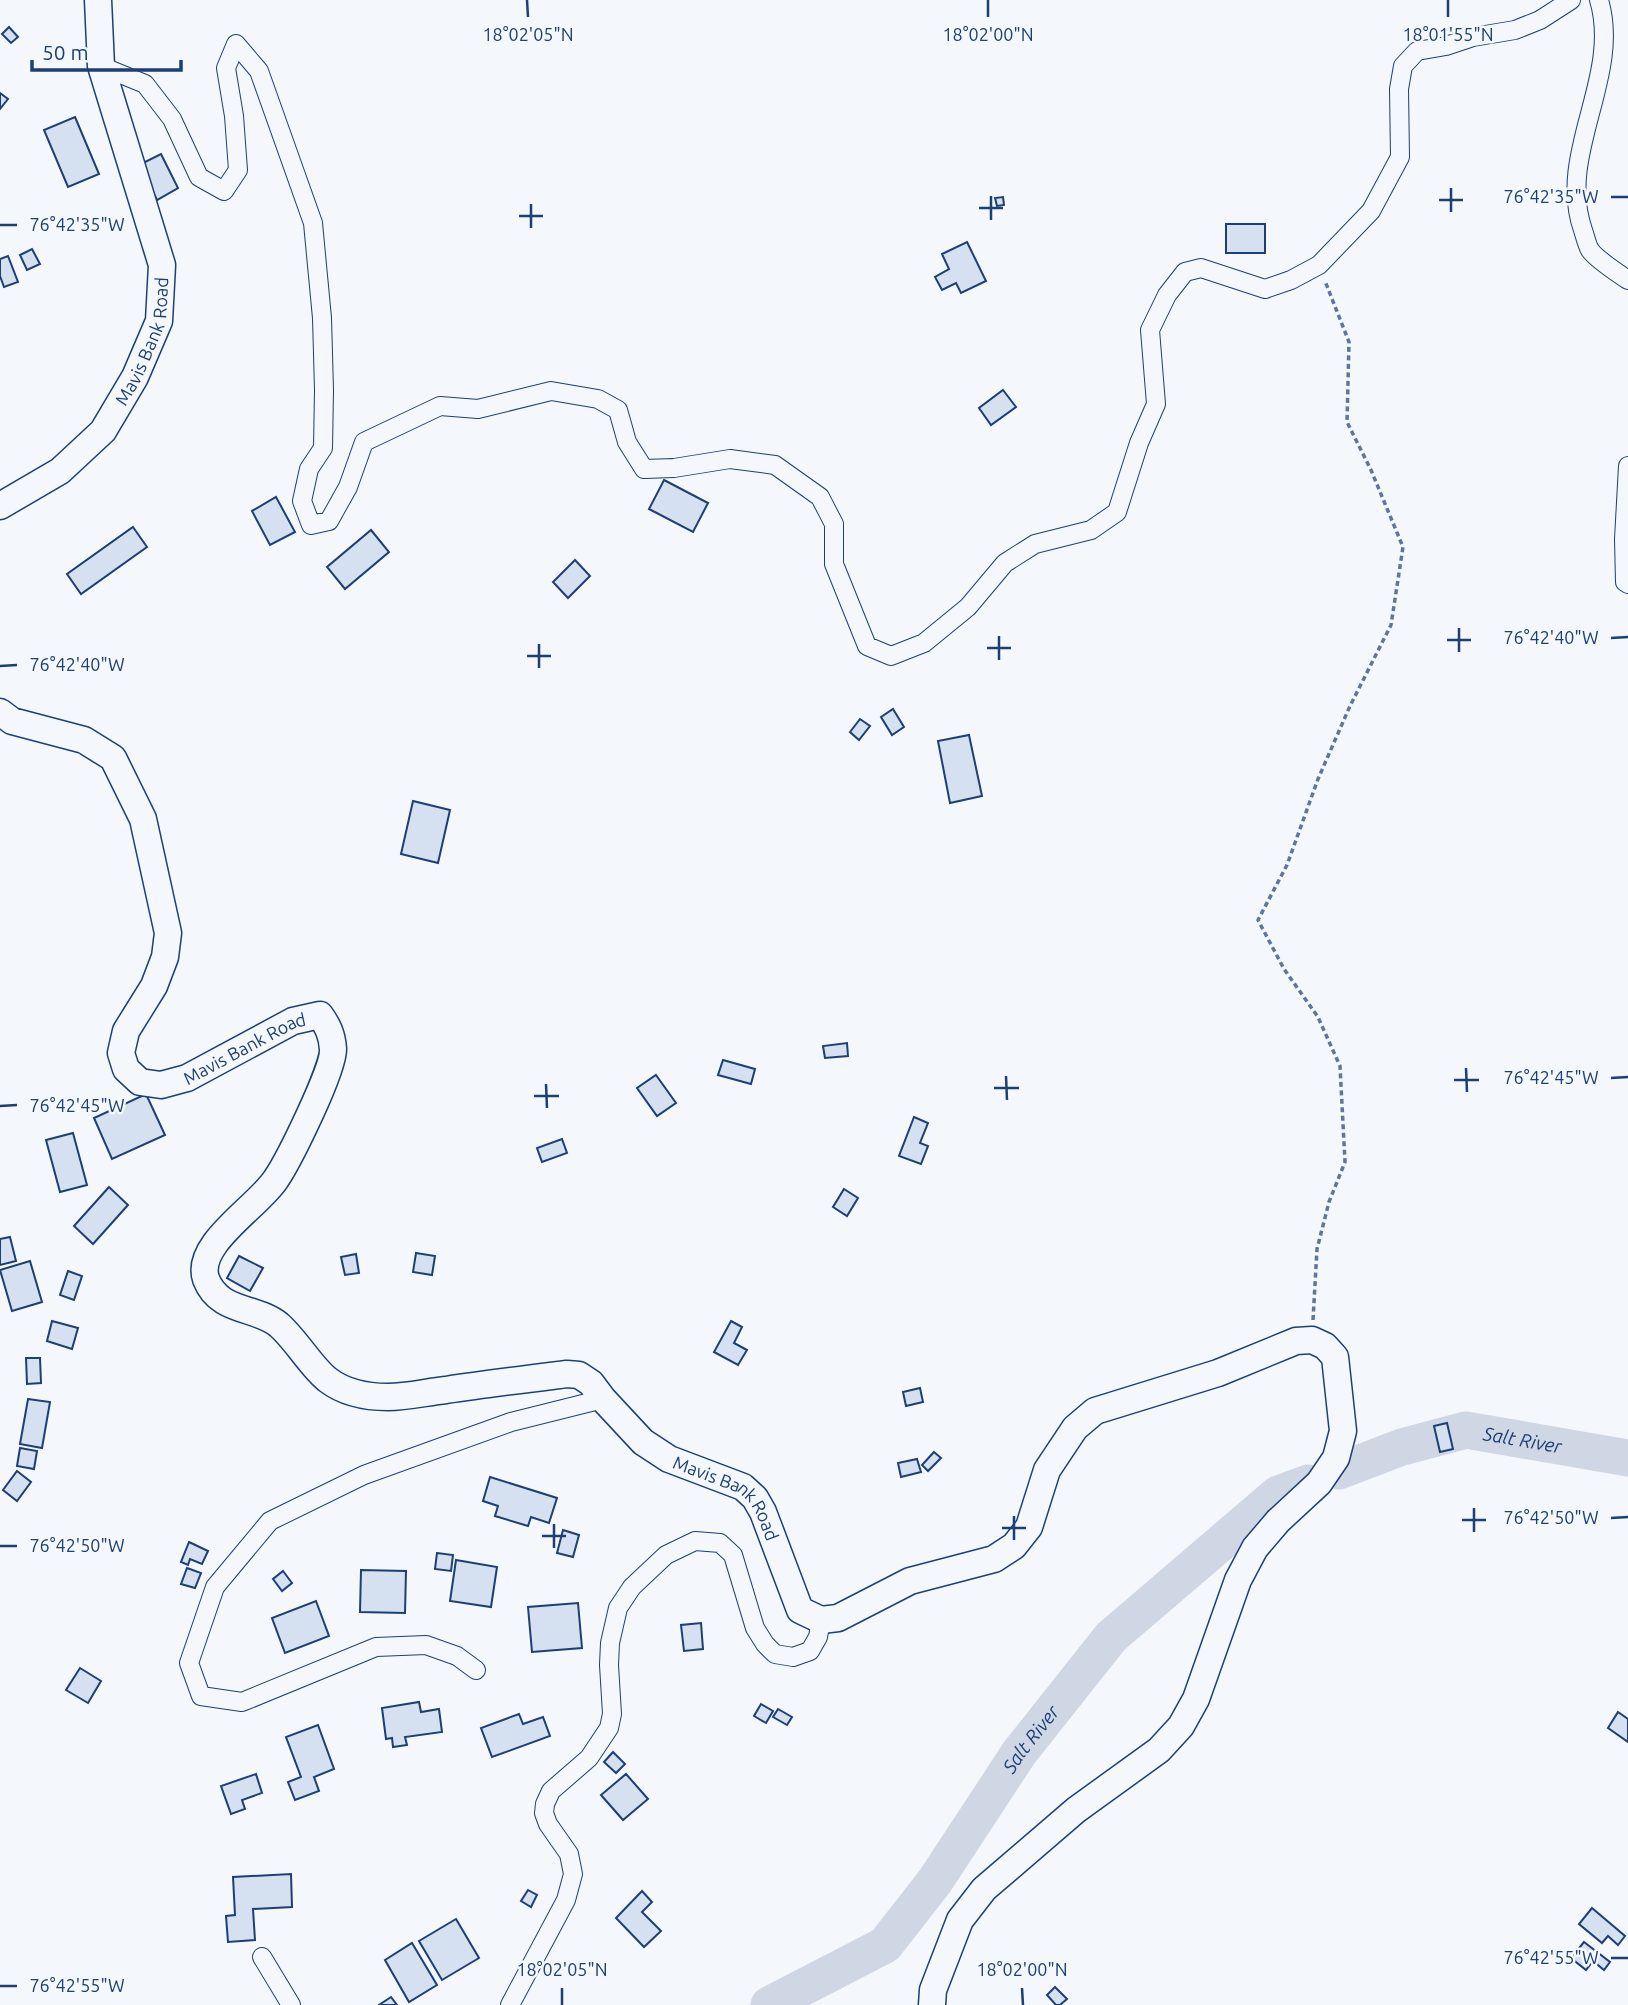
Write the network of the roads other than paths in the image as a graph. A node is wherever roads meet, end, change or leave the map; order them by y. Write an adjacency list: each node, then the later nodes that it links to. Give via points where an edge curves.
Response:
1 (98, 0): 4 (street, Mavis Bank Road)
2 (1571, 0): 4 (street, via 1515,30 1418,51 1403,66 1401,157 1371,211 1319,265 1265,289 1201,268 1185,272 1167,295 1150,331 1156,404 1117,512 1091,530 1025,550 1005,563 968,607 924,643 891,656 867,646 834,564 834,524 820,497 775,465 730,459 644,469 627,442 618,410 598,399 551,391 478,410 440,406 364,442 348,487 329,521 311,524 302,501 309,469 323,448 324,390 313,223 259,71 236,44 226,68 238,170 224,191 199,177 173,119 145,84)
3 (1599, 0): 5 (street, via 1604,17 1604,61 1579,164 1577,212 1591,251)
4 (101, 65): 7 (street, Mavis Bank Road, via 162,265 159,321 135,377 103,431 60,471)
5 (1628, 280)
6 (1628, 466): 8 (street, via 1624,539)
7 (0, 506)
8 (1628, 584)
9 (0, 712): 10 (street, Mavis Bank Road, via 12,721 84,740 113,758 143,819 168,933 154,986 126,1031 121,1053 126,1069 140,1082 161,1085 187,1078 293,1021 320,1015 330,1030 333,1051 327,1076 276,1180 217,1240 207,1258 205,1277 215,1293 234,1307 272,1319 327,1380 351,1392 389,1397 567,1374 591,1382)
10 (603, 1399): 11 (street, Mavis Bank Road, via 643,1442 669,1459 743,1487 755,1498 800,1610); 12 (street, via 511,1422 364,1475 271,1521 215,1587 189,1663 201,1696 242,1702 376,1647 426,1645 457,1656)
11 (821, 1620): 15 (street, via 810,1651 793,1657 775,1654 755,1628 733,1555 720,1543 695,1541 666,1555 632,1587 618,1608 610,1643 609,1728 589,1758 551,1791 545,1804 548,1824 569,1854 573,1874 566,1900); 16 (street, via 838,1618 910,1581 994,1559 1014,1546 1029,1527 1047,1470 1075,1428 1095,1411 1218,1373 1296,1341 1312,1340 1335,1357 1343,1431 1336,1458 1319,1483 1255,1548 1181,1726 1159,1750 1076,1811 984,1889 960,1920 933,1990)
12 (476, 1670)
13 (262, 1957): 14 (street)
14 (291, 2005)
15 (510, 2005)
16 (932, 2005)

